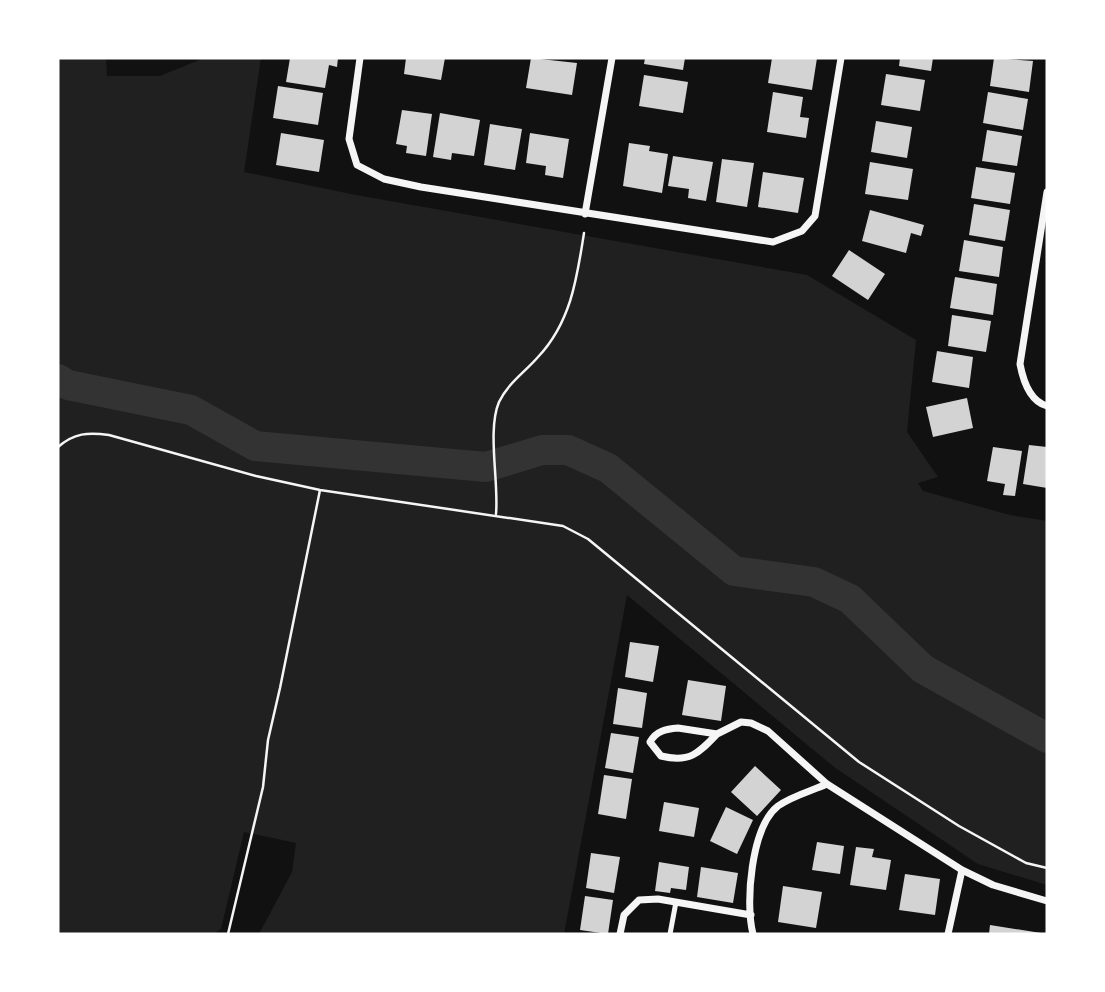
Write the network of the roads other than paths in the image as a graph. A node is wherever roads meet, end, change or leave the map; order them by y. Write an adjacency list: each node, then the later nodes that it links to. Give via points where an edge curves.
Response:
1 (360, 58): 5 (street, via 349,139 357,165 384,178 421,187)
2 (612, 58): 5 (street)
3 (841, 58): 5 (street, via 815,216 802,231 773,242)
4 (1047, 192): 6 (street, via 1020,364 1032,396)
5 (585, 214)
6 (1047, 406)
7 (717, 734): 7 (street, via 682,760 661,756 650,742 667,729); 8 (street, via 741,722 751,723 768,731)
8 (827, 784): 9 (street); 12 (street, via 776,808 762,829 751,885)
9 (962, 870): 10 (street); 16 (street)
10 (1047, 901)
11 (676, 902): 12 (street); 13 (street, via 639,900 624,915); 14 (lane)
12 (751, 915): 15 (street)
13 (620, 934)
14 (670, 934)
15 (753, 934)
16 (948, 934)

